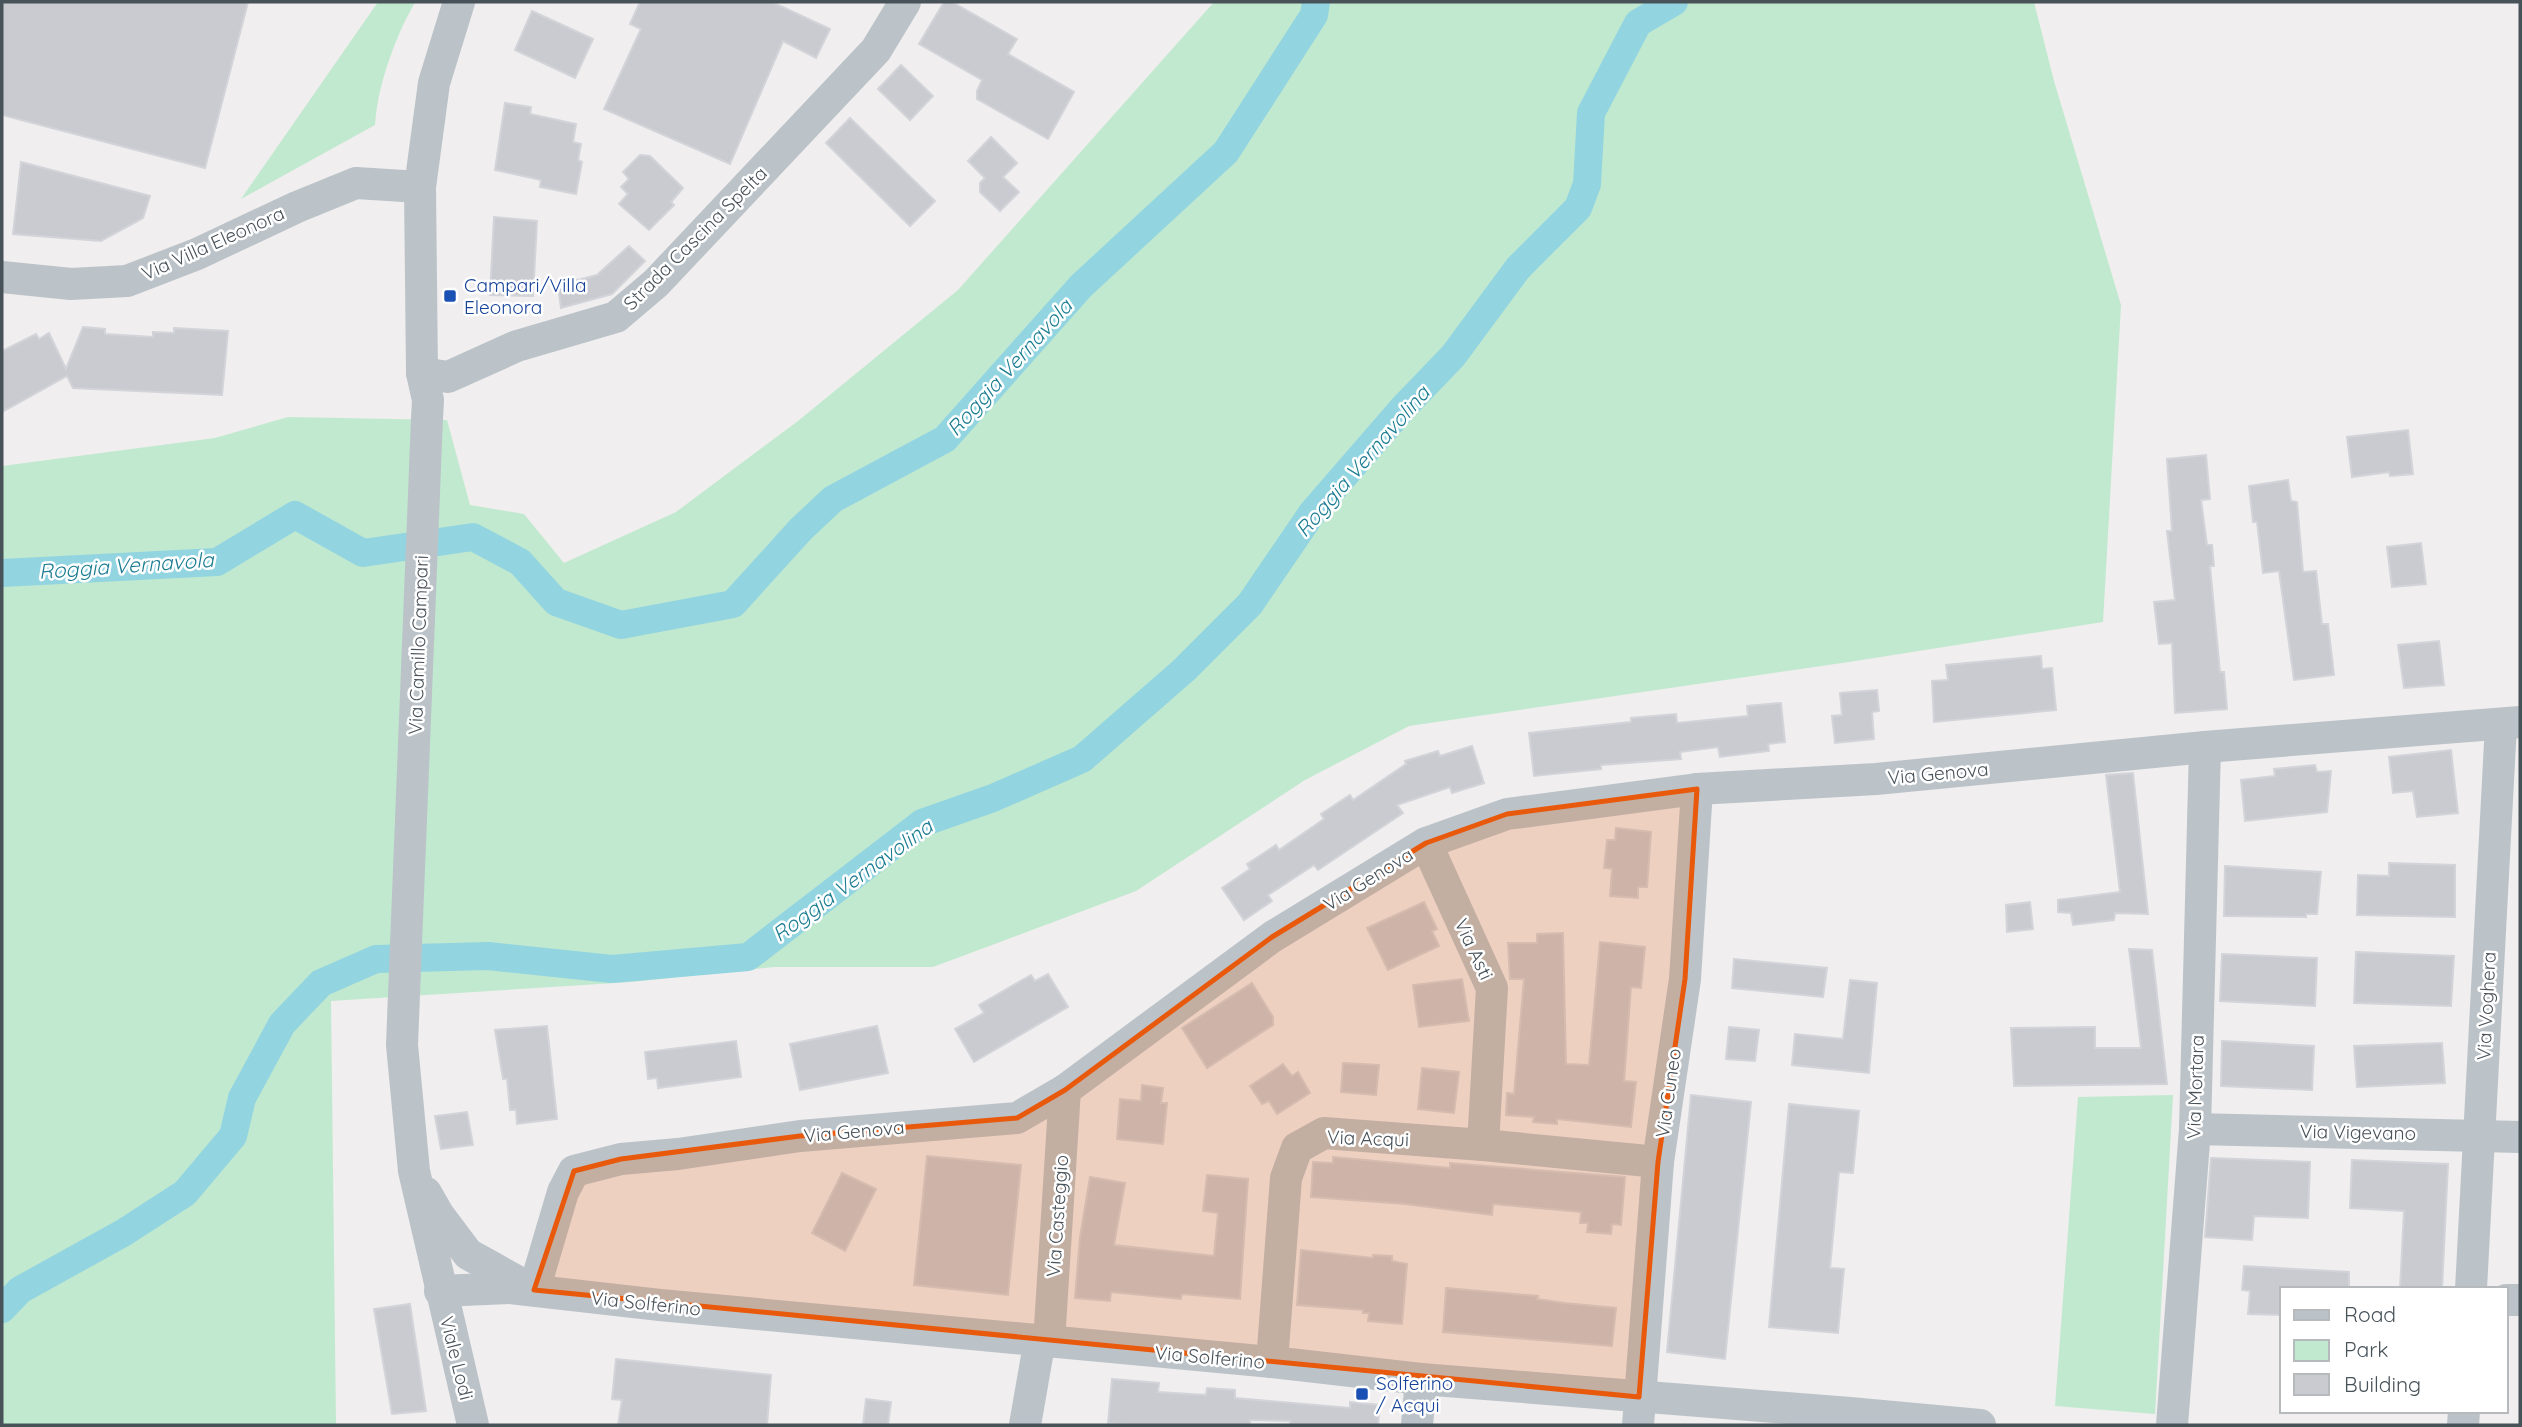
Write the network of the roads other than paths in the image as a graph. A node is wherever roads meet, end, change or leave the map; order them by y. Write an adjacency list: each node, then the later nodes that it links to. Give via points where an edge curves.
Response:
1 (459, 2): 3 (street, Via Camillo Campari, via 434,83)
2 (905, 2): 5 (street, Strada Cascina Spelta, via 876,50 656,283 616,317 517,346 448,377)
3 (420, 187): 4 (street, Via Villa Eleonora, via 356,183 127,281 71,284); 5 (street, Via Camillo Campari)
4 (2, 278)
5 (422, 373): 16 (street, Via Camillo Campari, via 428,400 402,1045)
6 (2511, 723): 7 (street, Via Genova); 12 (street, Via Voghera)
7 (2205, 747): 8 (street, Via Genova, via 1876,779); 11 (street, Via Mortara)
8 (1697, 789): 9 (street, Via Genova, via 1507,814); 15 (street, Via Cuneo, via 1685,979)
9 (1426, 843): 10 (street, Via Genova, via 1272,937); 14 (street, Via Asti, via 1493,988)
10 (1065, 1090): 19 (street, Via Genova, via 1017,1118 800,1136 621,1159 574,1171 563,1192); 20 (street, Via Casteggio)
11 (2195, 1129): 12 (street, Via Vigevano); 32 (street, Via Mortara)
12 (2479, 1135): 13 (street, Via Vigevano); 17 (street, Via Voghera)
13 (2520, 1137)
14 (1483, 1145): 15 (street, Via Acqui); 21 (street, Via Acqui, via 1324,1133 1297,1148 1286,1178)
15 (1658, 1162): 24 (street, Via Cuneo)
16 (414, 1171): 18 (street, Via Camillo Campari); 19 (street, via 468,1254)
17 (2471, 1287)
18 (440, 1290): 19 (street, Via Solferino); 23 (street, Viale Lodi)
19 (534, 1290): 20 (street, Via Solferino)
20 (1044, 1341): 21 (street, Via Solferino); 29 (street, Via Casteggio)
21 (1272, 1362): 22 (street, Via Solferino)
22 (1421, 1379): 24 (street, Via Solferino); 30 (street)
23 (462, 1380): 27 (street); 28 (street, Viale Lodi)
24 (1639, 1411): 25 (street, Via Solferino)
25 (1849, 1419): 26 (street, Via Solferino)
26 (1942, 1424): 31 (street, Via Solferino)
27 (448, 1425)
28 (473, 1425)
29 (1025, 1425)
30 (1416, 1425)
31 (1980, 1425)
32 (2172, 1425)

